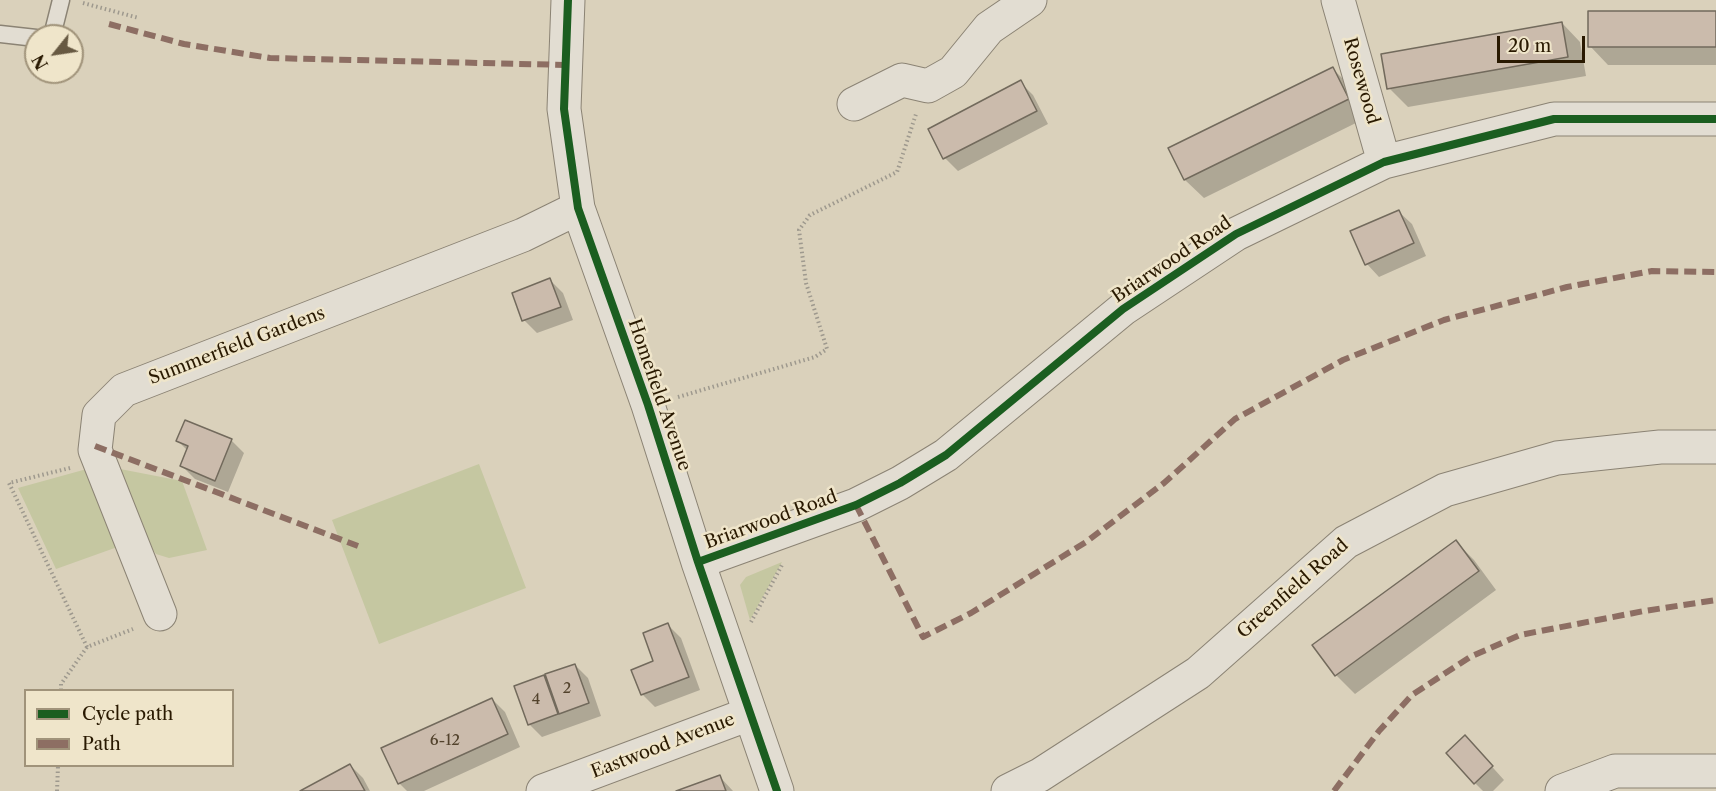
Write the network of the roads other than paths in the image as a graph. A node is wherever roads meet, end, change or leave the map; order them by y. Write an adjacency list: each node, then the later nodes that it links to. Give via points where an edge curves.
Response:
1 (61, 0): 5 (lane)
2 (568, 0): 11 (street, Homefield Avenue, via 564,109)
3 (1030, 0): 8 (street, via 989,28 953,72 928,86 902,80)
4 (1338, 0): 10 (street, Rosewood)
5 (55, 24)
6 (0, 34): 7 (lane)
7 (24, 37)
8 (854, 104)
9 (1716, 119): 10 (street, Briarwood Road, via 1554,119)
10 (1384, 162): 13 (street, Briarwood Road, via 1236,234 1123,309 946,455 900,483 856,505)
11 (578, 208): 13 (street, Homefield Avenue, via 648,405); 14 (street, Summerfield Gardens, via 523,235 124,390 99,415 95,450)
12 (1716, 447): 19 (street, Greenfield Road, via 1660,447 1557,458 1445,490 1346,542 1198,673 1040,776)
13 (698, 562): 15 (street, Homefield Avenue)
14 (160, 614)
15 (749, 714): 17 (street, Eastwood Avenue); 18 (street, Homefield Avenue)
16 (1716, 771): 20 (street, via 1614,771)
17 (543, 791)
18 (777, 791)
19 (1008, 791)
20 (1562, 791)

